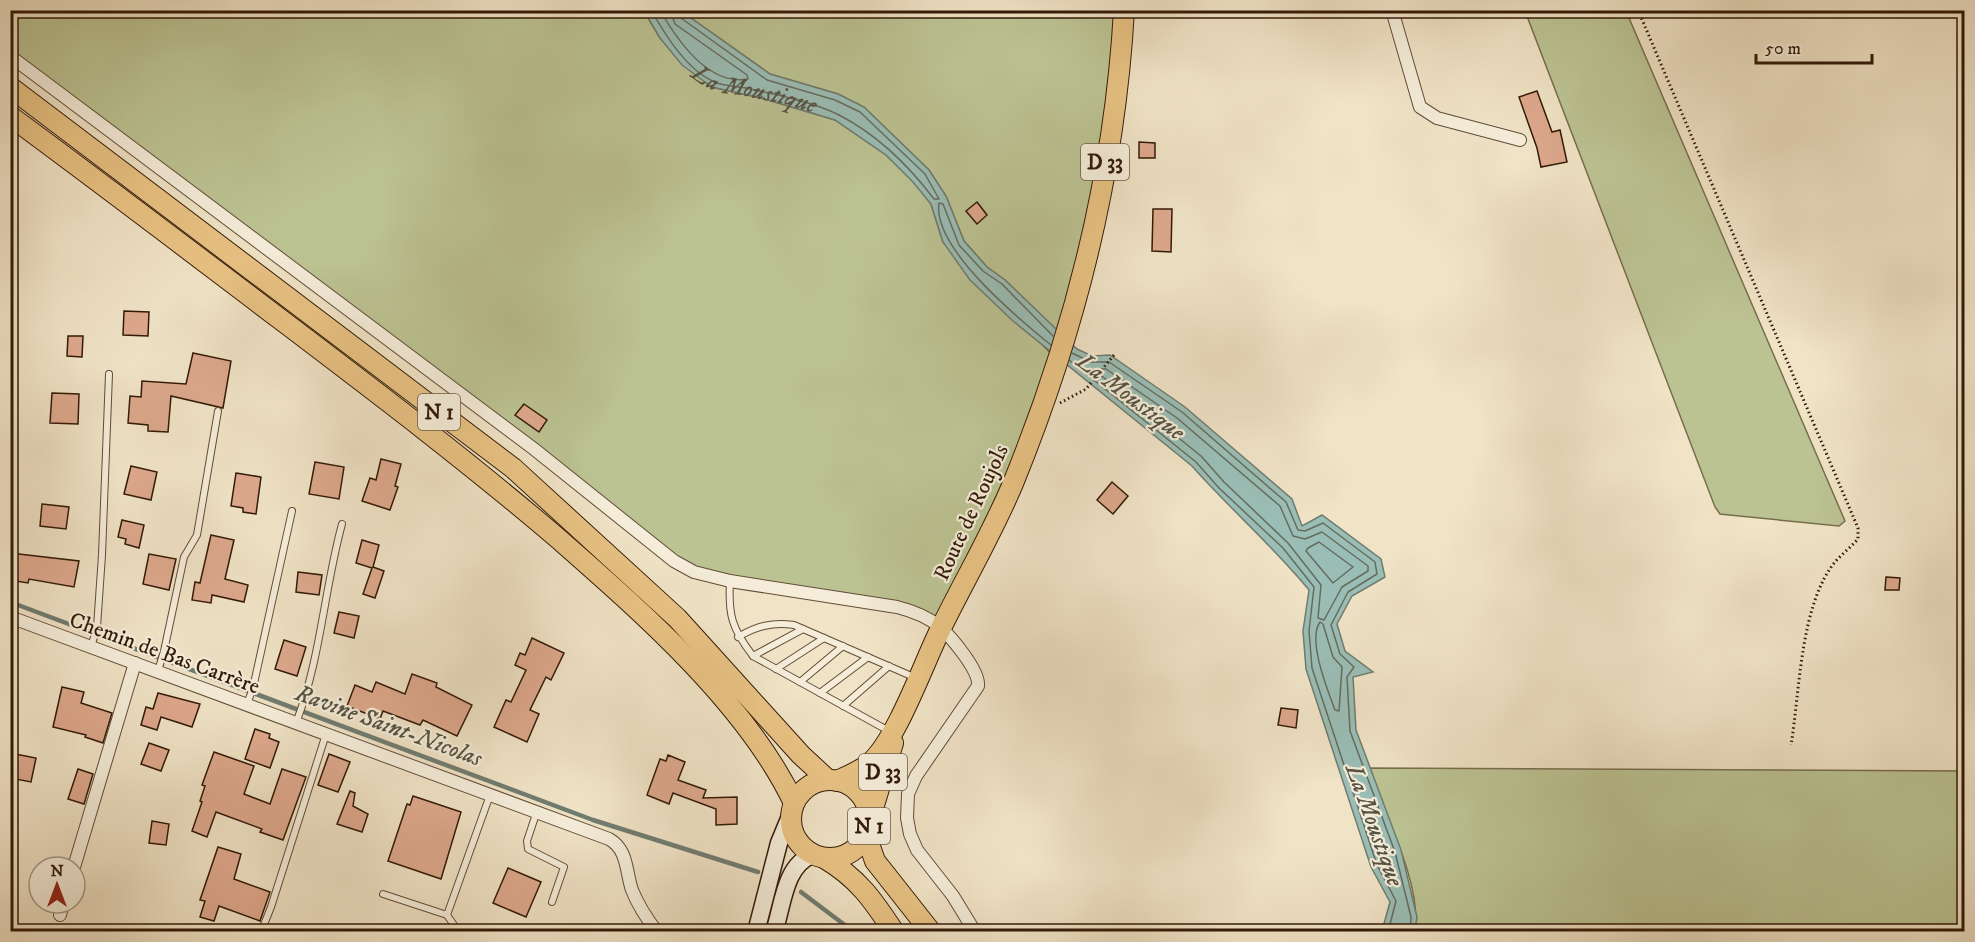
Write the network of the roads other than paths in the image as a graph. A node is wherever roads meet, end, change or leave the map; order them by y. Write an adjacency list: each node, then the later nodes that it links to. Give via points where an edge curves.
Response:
1 (1124, 10): 13 (main road, Route de Roujols / D 33, via 1121,63 1105,164 1092,241 1074,312 1013,482)
2 (1392, 10): 6 (street, via 1420,107 1437,118)
3 (10, 56): 11 (street, via 534,449 665,554 694,572)
4 (10, 87): 33 (main road, N 1, via 513,468 677,618 801,755)
5 (10, 116): 35 (main road, N 1, via 423,427 611,585 677,650 753,735)
6 (1520, 140)
7 (109, 374): 17 (lane, via 97,627)
8 (218, 411): 23 (lane, via 197,535 184,557)
9 (292, 511): 28 (lane)
10 (342, 524): 30 (lane, via 329,572 321,636)
11 (730, 581): 13 (street, via 897,607 916,612); 15 (lane, via 728,611)
12 (10, 617): 17 (street, Chemin de Bas Carrère)
13 (941, 628): 25 (main road, Route de Roujols / D 33); 50 (street, via 980,678 916,776 908,794 907,819 917,850)
14 (803, 629): 15 (lane, via 780,623 757,626); 16 (lane); 19 (lane)
15 (738, 637): 19 (lane)
16 (824, 638): 18 (lane); 24 (lane)
17 (92, 643): 21 (street, Chemin de Bas Carrère)
18 (843, 646): 20 (lane); 26 (lane)
19 (753, 656): 24 (lane)
20 (868, 657): 22 (lane); 27 (lane)
21 (135, 663): 23 (street, Chemin de Bas Carrère); 38 (street)
22 (889, 666): 25 (lane); 29 (lane)
23 (159, 667): 28 (street, Chemin de Bas Carrère)
24 (776, 669): 26 (lane)
25 (916, 678): 31 (main road, Route de Roujols / D 33)
26 (800, 682): 27 (lane)
27 (820, 693): 29 (lane)
28 (248, 701): 30 (street, Chemin de Bas Carrère)
29 (843, 706): 31 (lane)
30 (297, 720): 32 (street, Chemin de Bas Carrère)
31 (894, 729): 33 (main road, Route de Roujols / D 33, via 870,763); 37 (main road, Route de Roujols / D 33)
32 (326, 734): 34 (street, Chemin de Bas Carrère); 44 (lane)
33 (833, 781): 35 (main road, via 805,789); 37 (main road, N 1, via 860,794)
34 (490, 795): 36 (street, Chemin de Bas Carrère); 42 (lane)
35 (793, 809): 39 (main road, N 1, via 795,838); 46 (main road, via 779,843)
36 (537, 811): 41 (lane, via 528,849 564,867); 45 (street, Chemin de Bas Carrère, via 615,842 641,909)
37 (868, 827): 39 (main road, N 1, via 854,851 834,858); 49 (main road, N 1, via 875,861)
38 (78, 855)
39 (818, 856): 47 (main road, via 803,858 789,879); 48 (main road, N 1, via 848,872)
40 (383, 894): 42 (lane)
41 (552, 902)
42 (447, 915): 43 (lane)
43 (458, 931)
44 (261, 932)
45 (657, 932)
46 (756, 932)
47 (774, 932)
48 (894, 932)
49 (931, 932)
50 (975, 932)

